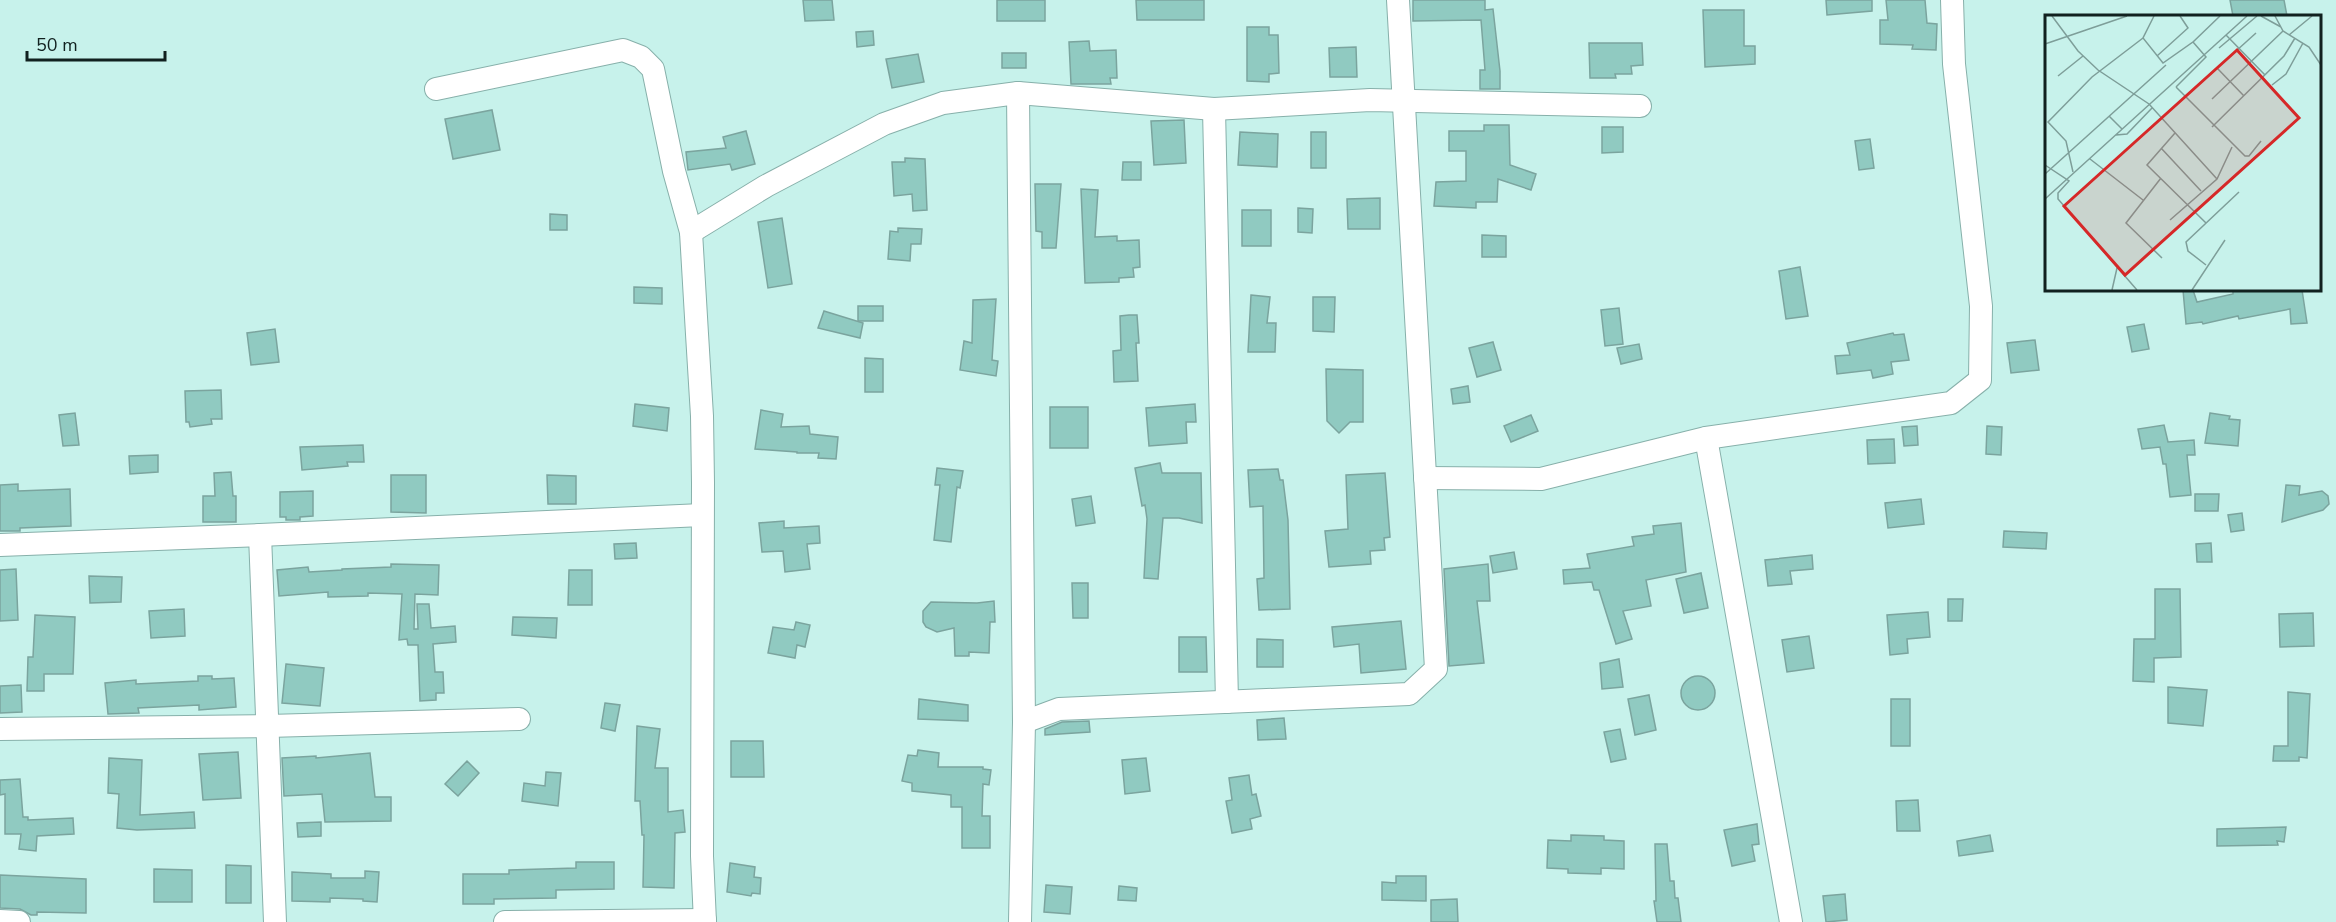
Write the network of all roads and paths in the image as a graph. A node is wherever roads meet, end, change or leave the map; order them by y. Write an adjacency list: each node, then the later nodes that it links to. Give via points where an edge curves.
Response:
1 (1398, 0): 5 (street)
2 (1952, 0): 9 (street, via 1954,64 1981,306 1980,380 1951,403)
3 (436, 89): 8 (street, via 623,50 642,57 653,69)
4 (1018, 93): 7 (street); 8 (street, via 943,103 884,124 766,186); 16 (street)
5 (1403, 101): 6 (street); 7 (street); 10 (street)
6 (1640, 106)
7 (1214, 109): 14 (street)
8 (691, 232): 11 (street, via 702,416)
9 (1706, 438): 10 (street, via 1541,479); 25 (street)
10 (1425, 478): 14 (street, via 1436,669 1408,694)
11 (702, 514): 12 (street); 20 (street)
12 (260, 536): 13 (street); 17 (street)
13 (0, 545)
14 (1227, 702): 16 (street, via 1059,709)
15 (519, 719): 17 (street)
16 (1024, 722): 24 (street)
17 (268, 726): 18 (street); 22 (street)
18 (0, 729)
19 (0, 921): 21 (street)
20 (705, 921): 23 (street)
21 (19, 922)
22 (275, 922)
23 (505, 922)
24 (1020, 922)
25 (1791, 922)

